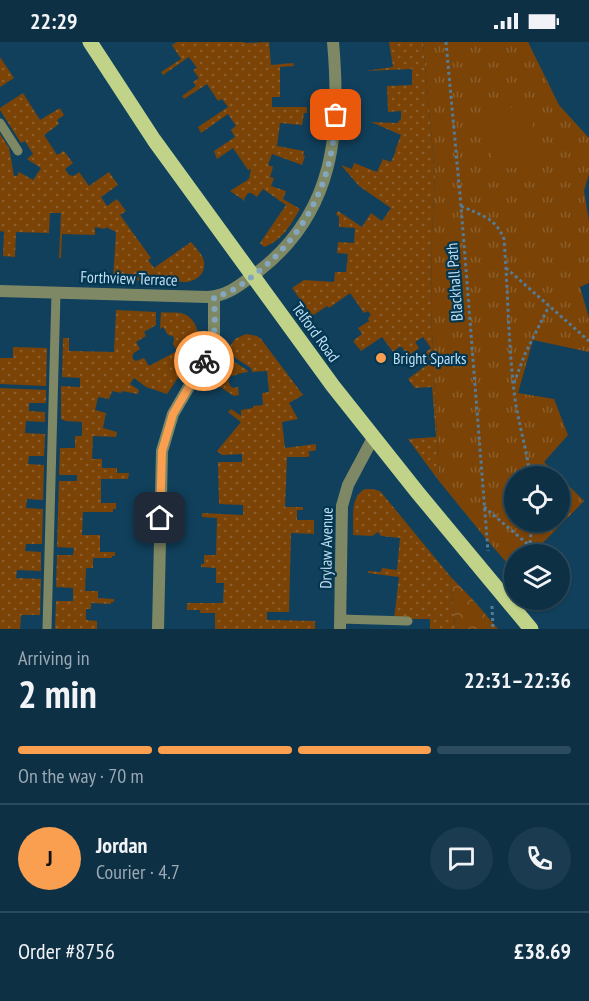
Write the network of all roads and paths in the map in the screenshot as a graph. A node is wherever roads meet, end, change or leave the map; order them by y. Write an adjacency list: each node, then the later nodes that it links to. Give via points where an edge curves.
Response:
1 (90, 42): 8 (main road, Telford Road, via 154,140)
2 (333, 42): 8 (street, Forthview Terrace, via 336,115 325,177 307,218)
3 (446, 42): 6 (path, Blackhall Path)
4 (0, 123): 5 (lane)
5 (18, 151)
6 (461, 206): 7 (path, via 492,220 500,228); 17 (path, Blackhall Path)
7 (506, 268): 12 (path); 14 (path)
8 (252, 276): 11 (street, Forthview Terrace, via 234,290); 15 (main road, Telford Road)
9 (0, 291): 10 (street, Forthview Terrace)
10 (56, 292): 11 (street, Forthview Terrace); 23 (lane)
11 (214, 297): 24 (street, via 211,349 173,414 162,451)
12 (549, 306): 13 (path); 14 (path)
13 (589, 341)
14 (513, 386): 16 (path)
15 (373, 438): 22 (street, Drylaw Avenue, via 348,485 342,506); 26 (main road, Telford Road)
16 (528, 466)
17 (484, 507): 18 (path); 19 (path, Blackhall Path)
18 (528, 544)
19 (488, 551)
20 (491, 598): 25 (path)
21 (408, 621): 22 (lane)
22 (340, 624)
23 (47, 629)
24 (158, 629)
25 (493, 629)
26 (531, 629)

